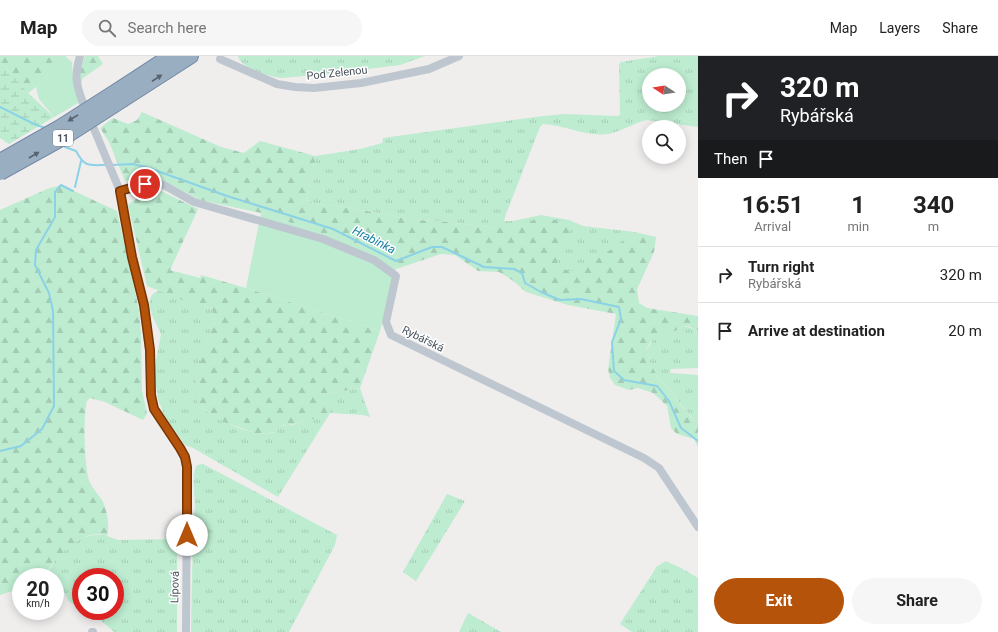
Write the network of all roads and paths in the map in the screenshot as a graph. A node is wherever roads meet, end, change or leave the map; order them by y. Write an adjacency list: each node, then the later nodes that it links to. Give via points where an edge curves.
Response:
1 (80, 56): 7 (street, via 76,68 76,85)
2 (170, 56): 6 (highway, 11)
3 (191, 56): 6 (highway, 11, one-way to 3)
4 (459, 56): 5 (street, Pod Zelenou, via 429,69 314,88 278,84)
5 (220, 59)
6 (121, 95): 9 (highway, 11, one-way to 9, bridge); 10 (highway, 11, one-way to 6, bridge, via 65,137)
7 (83, 102)
8 (94, 129): 11 (street, Lípová)
9 (0, 161)
10 (0, 174)
11 (120, 191): 12 (street, Rybářská, via 145,184 162,184 194,202 323,239 374,260 396,276 386,322 391,335 644,458 659,468); 13 (street, Lípová, via 144,305 154,409 180,448 187,467)
12 (698, 527)
13 (186, 632)

